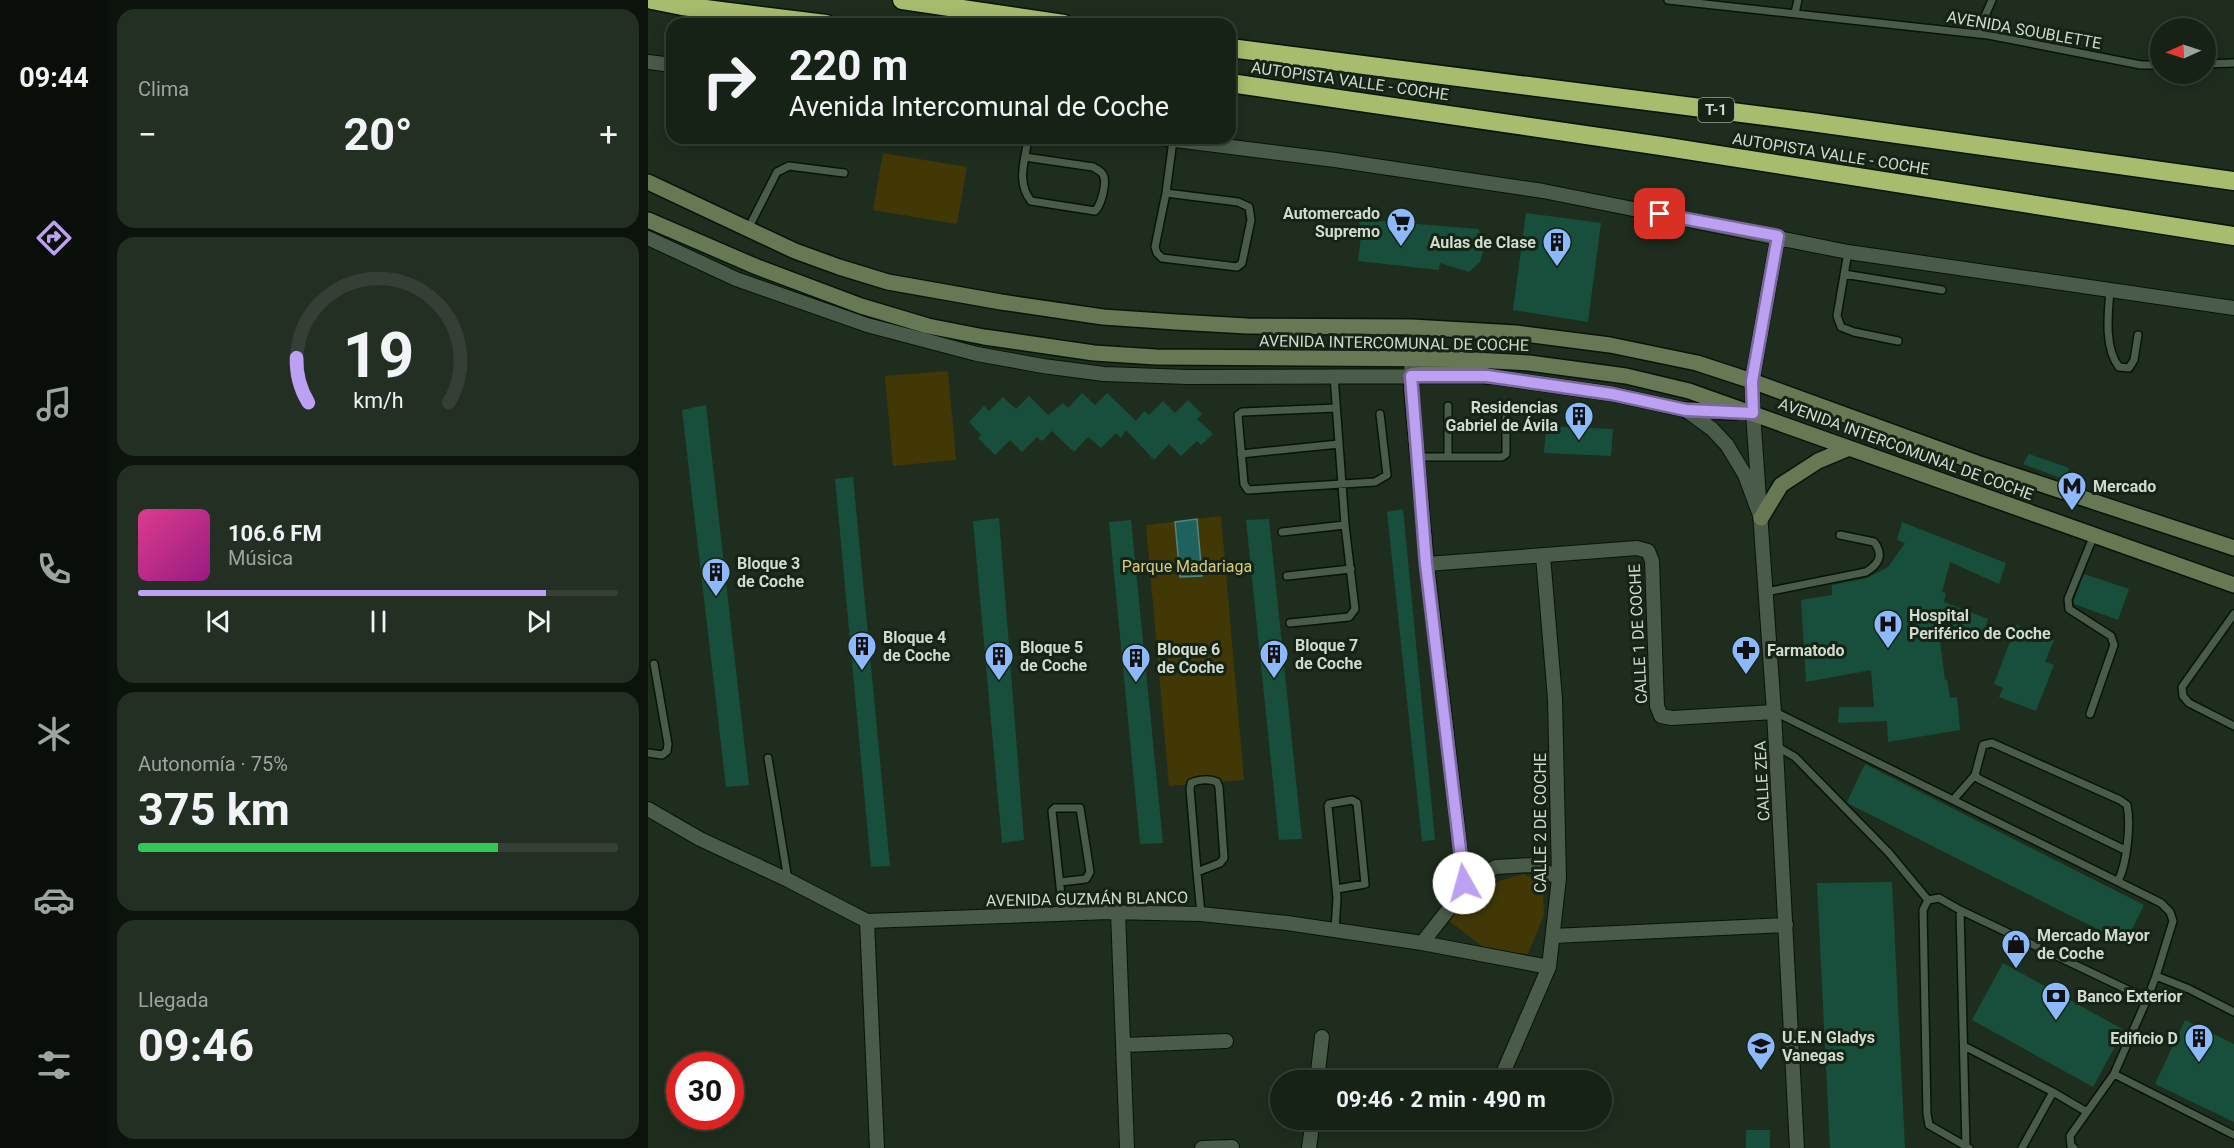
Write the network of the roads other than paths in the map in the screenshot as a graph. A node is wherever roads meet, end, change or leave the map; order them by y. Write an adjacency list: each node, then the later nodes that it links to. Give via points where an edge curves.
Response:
1 (651, 0): 7 (highway)
2 (902, 0): 8 (highway)
3 (1668, 0): 6 (lane, AVENIDA SOUBLETTE)
4 (1798, 0): 6 (lane)
5 (1992, 0): 9 (lane)
6 (1795, 13): 9 (lane, AVENIDA SOUBLETTE)
7 (778, 18)
8 (1024, 18)
9 (1977, 34): 15 (lane, AVENIDA SOUBLETTE)
10 (1236, 49): 22 (highway, AUTOPISTA VALLE - COCHE / T-1)
11 (648, 62): 13 (street)
12 (2234, 63): 14 (lane)
13 (666, 64)
14 (2216, 64)
15 (2150, 65)
16 (1236, 84): 27 (highway, AUTOPISTA VALLE - COCHE)
17 (1027, 144): 20 (lane)
18 (1167, 144): 24 (lane)
19 (1207, 144): 28 (street, via 1543,191)
20 (1025, 157): 20 (lane, via 1022,183 1031,201 1087,211 1100,206 1104,177 1100,171)
21 (844, 173): 26 (lane, via 782,168)
22 (2234, 180)
23 (648, 182): 26 (main road, AVENIDA INTERCOMUNAL DE COCHE)
24 (1166, 193): 24 (lane, via 1156,254 1237,267 1242,263 1251,220 1249,207 1238,202)
25 (648, 220): 40 (main road, AVENIDA INTERCOMUNAL DE COCHE, via 861,306 928,326 984,337 1145,356)
26 (748, 230): 37 (main road, AVENIDA INTERCOMUNAL DE COCHE, via 795,251 888,282 1103,317 1247,326)
27 (2211, 233): 29 (highway, AUTOPISTA VALLE - COCHE); 31 (highway)
28 (1778, 236): 32 (street); 45 (street)
29 (2234, 236)
30 (648, 238): 43 (street, AVENIDA INTERCOMUNAL DE COCHE, via 736,279 816,308 977,354 1104,374)
31 (2234, 245)
32 (1848, 252): 33 (lane); 35 (street)
33 (1844, 274): 34 (lane); 39 (lane, via 1837,316 1841,327)
34 (1942, 290)
35 (2110, 291): 36 (street); 38 (lane, via 2110,348 2119,367 2129,368 2134,360)
36 (2234, 308)
37 (1412, 327): 40 (street); 45 (main road, AVENIDA INTERCOMUNAL DE COCHE, via 1516,333 1610,345 1697,363)
38 (2138, 335)
39 (1898, 341)
40 (1411, 359): 41 (main road); 42 (main road, AVENIDA INTERCOMUNAL DE COCHE); 44 (street)
41 (1449, 368): 42 (main road); 44 (main road)
42 (1487, 369): 44 (street, AVENIDA INTERCOMUNAL DE COCHE); 49 (street, AVENIDA INTERCOMUNAL DE COCHE); 50 (main road, AVENIDA INTERCOMUNAL DE COCHE, via 1528,363 1626,376 1689,391)
43 (1334, 376): 44 (street, AVENIDA INTERCOMUNAL DE COCHE); 48 (lane)
44 (1411, 376): 55 (street)
45 (1752, 381): 50 (street, CALLE ZEA); 63 (main road, AVENIDA INTERCOMUNAL DE COCHE, via 1977,463)
46 (1448, 406): 56 (lane)
47 (1506, 406): 56 (lane, via 1506,454)
48 (1336, 408): 52 (lane); 54 (lane, via 1242,412 1237,419)
49 (1686, 410): 50 (main road); 58 (street, via 1727,445 1745,475)
50 (1753, 413): 53 (main road, AVENIDA INTERCOMUNAL DE COCHE); 58 (street, CALLE ZEA)
51 (1380, 414): 57 (lane, via 1387,475 1375,482)
52 (1339, 444): 54 (lane); 57 (lane)
53 (1849, 448): 58 (main road, via 1818,461 1781,485); 62 (main road, AVENIDA INTERCOMUNAL DE COCHE)
54 (1241, 453): 57 (lane, via 1248,490)
55 (1417, 457): 56 (lane); 65 (street)
56 (1448, 457)
57 (1342, 483): 59 (lane)
58 (1761, 518): 69 (street, CALLE ZEA)
59 (1345, 525): 60 (lane); 66 (lane)
60 (1282, 532)
61 (1839, 535): 69 (lane, via 1874,542 1880,549 1876,566 1866,573)
62 (2094, 535): 68 (main road, AVENIDA INTERCOMUNAL DE COCHE); 74 (lane, via 2068,599 2069,609 2111,636 2114,645)
63 (2234, 548)
64 (1543, 556): 65 (street, CALLE 1 DE COCHE); 73 (street, CALLE 1 DE COCHE, via 1648,551 1652,561 1657,706 1661,716); 84 (street, CALLE 2 DE COCHE, via 1555,699)
65 (1426, 564): 88 (street)
66 (1351, 569): 67 (lane); 71 (lane, via 1354,609 1349,616)
67 (1287, 576)
68 (2234, 585)
69 (1766, 592): 73 (street, CALLE ZEA)
70 (2234, 614): 75 (lane, via 2182,687 2189,703)
71 (1290, 623)
72 (654, 664): 77 (lane, via 668,744 662,755)
73 (1774, 712): 76 (street, CALLE ZEA); 80 (lane)
74 (2090, 714)
75 (2234, 726)
76 (1776, 746): 90 (lane, via 1794,757 1890,853); 96 (street, CALLE ZEA)
77 (648, 753)
78 (768, 758): 85 (lane)
79 (1975, 775): 80 (lane); 82 (lane); 82 (lane, via 1983,746 1992,743 2120,800 2127,805 2128,812)
80 (1954, 799): 86 (lane)
81 (648, 809): 85 (street, AVENIDA GUZMÁN BLANCO, via 700,839)
82 (2125, 850): 86 (lane)
83 (1197, 872): 83 (lane, via 1191,783 1212,780 1219,787 1224,858); 94 (lane)
84 (1559, 878): 88 (street, via 1532,865 1496,867); 98 (street, CALLE 2 DE COCHE)
85 (788, 880): 95 (street, AVENIDA GUZMÁN BLANCO)
86 (2118, 881): 101 (lane, via 2161,903 2170,912 2173,921)
87 (1060, 882): 87 (lane, via 1052,811 1080,808 1089,876); 93 (lane)
88 (1464, 883): 99 (street)
89 (1337, 889): 89 (lane, via 1328,806 1352,800 1357,803 1365,884); 97 (lane)
90 (1928, 900): 91 (lane, via 1939,898); 116 (lane, via 1923,910 1927,1114 1929,1125)
91 (1960, 910): 102 (lane); 107 (lane)
92 (1118, 912): 93 (street, AVENIDA GUZMÁN BLANCO); 94 (street, AVENIDA GUZMÁN BLANCO); 106 (street)
93 (1063, 914): 95 (street, AVENIDA GUZMÁN BLANCO)
94 (1201, 914): 97 (street, AVENIDA GUZMÁN BLANCO)
95 (867, 921): 117 (street)
96 (1786, 925): 98 (street); 121 (street, CALLE ZEA)
97 (1335, 930): 99 (street, AVENIDA GUZMÁN BLANCO)
98 (1553, 936): 100 (street, CALLE 2 DE COCHE)
99 (1422, 943): 100 (street, AVENIDA GUZMÁN BLANCO)
100 (1549, 967): 109 (street, CALLE 2 DE COCHE)
101 (2156, 976): 102 (lane); 103 (lane)
102 (2146, 999): 110 (lane)
103 (2234, 1012)
104 (1322, 1037): 108 (street)
105 (1226, 1041): 106 (street)
106 (1124, 1045): 118 (street)
107 (1965, 1046): 111 (lane); 116 (lane)
108 (1318, 1070)
109 (1504, 1070)
110 (2114, 1074): 112 (lane); 114 (lane)
111 (2053, 1092): 112 (lane); 122 (lane)
112 (2087, 1112): 123 (lane, via 2070,1136)
113 (1311, 1130): 120 (street)
114 (2234, 1135)
115 (1232, 1147): 119 (street)
116 (1968, 1147)
117 (877, 1148)
118 (1127, 1148)
119 (1202, 1148)
120 (1309, 1148)
121 (1797, 1148)
122 (2022, 1148)
123 (2074, 1148)

